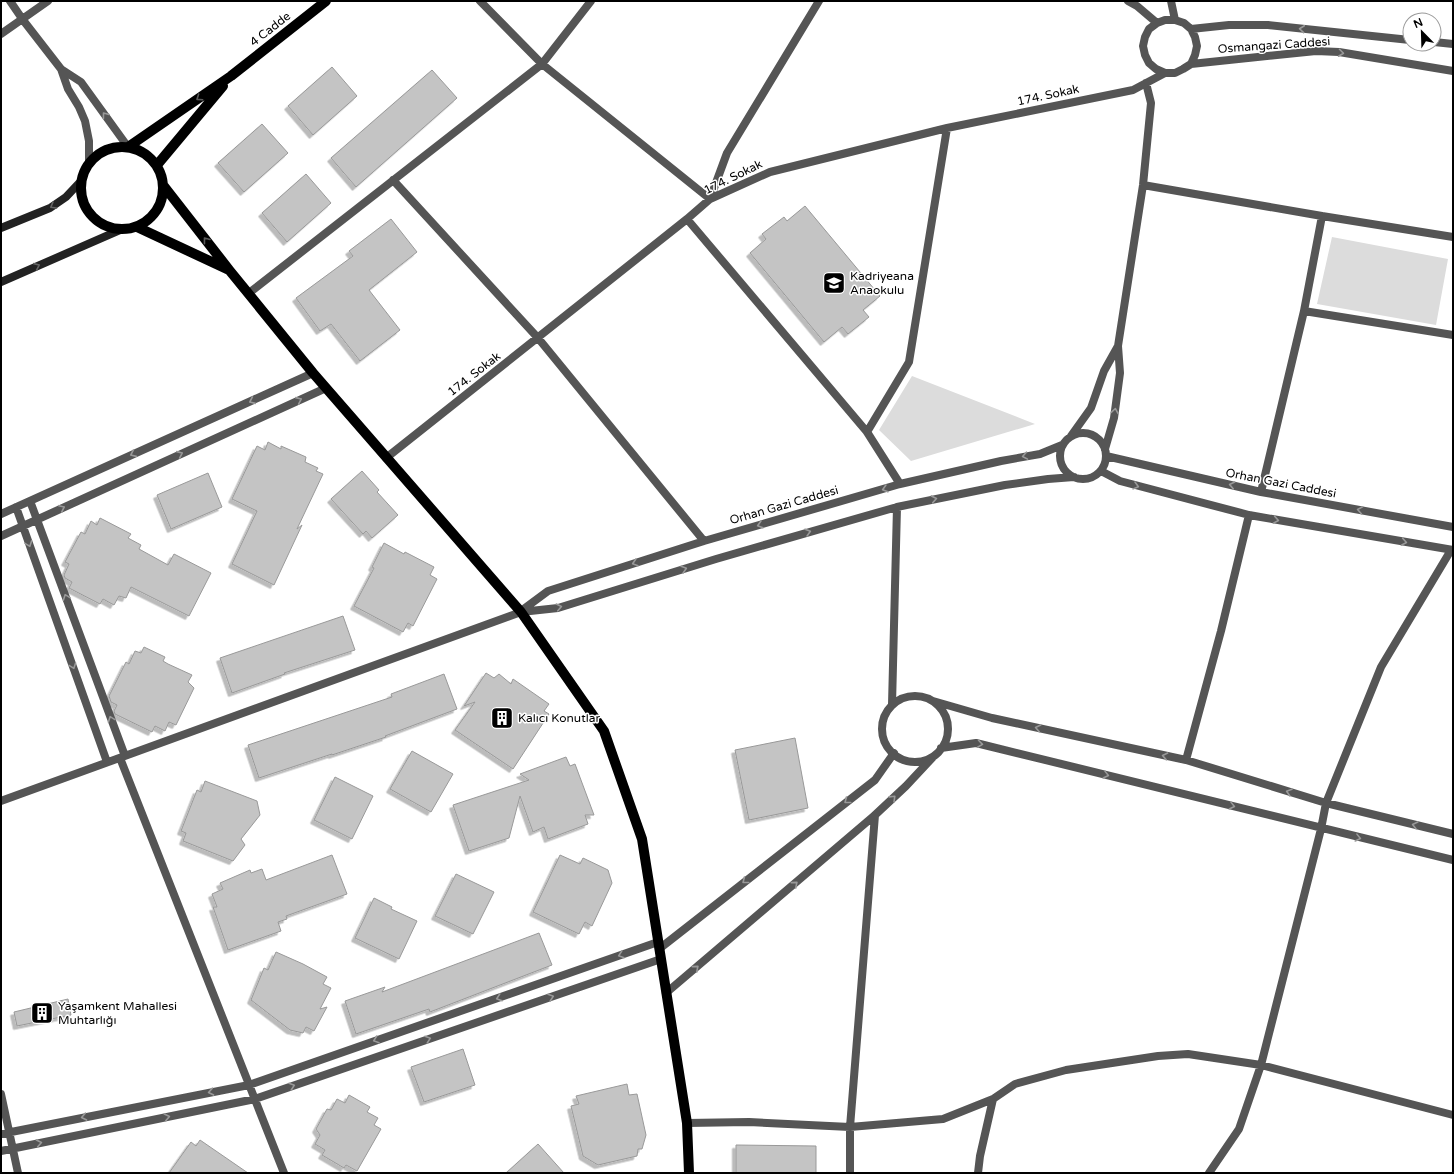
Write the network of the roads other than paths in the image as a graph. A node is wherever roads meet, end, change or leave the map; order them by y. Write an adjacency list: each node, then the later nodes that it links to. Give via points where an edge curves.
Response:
1 (10, 1): 9 (street)
2 (48, 1): 9 (street)
3 (326, 1): 22 (main road, 4 Cadde)
4 (480, 1): 17 (street)
5 (818, 1): 32 (street, via 727,153)
6 (1128, 1): 11 (street)
7 (1171, 1): 10 (street)
8 (587, 3): 17 (street)
9 (23, 20): 13 (street); 19 (street)
10 (1175, 20): 11 (street); 12 (street)
11 (1157, 23): 21 (street, via 1149,29 1145,37 1144,51 1149,63)
12 (1191, 29): 14 (street, one-way to 12, via 1255,25); 18 (street, via 1197,46)
13 (1, 34)
14 (1402, 39)
15 (1442, 43): 16 (street)
16 (1453, 44)
17 (542, 64): 29 (street); 32 (street)
18 (1191, 64): 20 (street, Osmangazi Caddesi, one-way to 20, via 1316,51 1339,52); 21 (street, via 1179,71)
19 (61, 69): 25 (street, one-way to 19, via 80,82); 26 (street, via 68,89 85,121 89,141)
20 (1453, 71)
21 (1165, 73): 23 (street, 174. Sokak)
22 (231, 76): 25 (main road, one-way to 25); 27 (main road)
23 (1146, 84): 24 (street, 174. Sokak, via 1133,90); 31 (street, via 1151,102)
24 (948, 128): 32 (street, 174. Sokak, via 770,172); 48 (street, via 909,362)
25 (128, 147): 26 (main road, via 106,150); 27 (main road, via 150,156)
26 (89, 164): 28 (main road)
27 (157, 165): 30 (main road)
28 (82, 180): 36 (main road, one-way to 36, via 66,197 50,208); 37 (main road, via 82,200 92,217 100,224)
29 (393, 180): 41 (street); 44 (street)
30 (164, 185): 35 (main road, via 161,203 156,213); 39 (main road, one-way to 30)
31 (1144, 185): 33 (street); 45 (street)
32 (710, 199): 34 (street, 174. Sokak)
33 (1322, 216): 38 (street); 42 (street)
34 (687, 219): 44 (street, 174. Sokak); 48 (street)
35 (137, 227): 37 (main road); 39 (main road)
36 (1, 228)
37 (120, 230): 40 (main road, one-way to 37)
38 (1453, 237)
39 (230, 271): 41 (main road)
40 (1, 282)
41 (249, 293): 46 (main road)
42 (1304, 311): 43 (street); 56 (street)
43 (1453, 335)
44 (538, 338): 52 (street, 174. Sokak); 66 (street)
45 (1118, 346): 49 (street, via 1104,371 1091,408); 51 (street, one-way to 45, via 1120,373)
46 (313, 373): 47 (main road); 57 (street, one-way to 57)
47 (326, 388): 52 (main road); 62 (street, one-way to 47)
48 (867, 432): 55 (street)
49 (1070, 436): 50 (street); 51 (street, via 1083,432 1091,434 1102,442)
50 (1062, 445): 54 (street, via 1060,460 1063,468); 55 (street, Orhan Gazi Caddesi, one-way to 55, via 1040,454)
51 (1106, 452): 53 (street); 56 (street, Orhan Gazi Caddesi, one-way to 51)
52 (386, 458): 68 (main road)
53 (1101, 470): 54 (street, via 1089,478); 61 (street, one-way to 61, via 1120,481)
54 (1074, 477): 59 (street, one-way to 54, via 1005,485)
55 (900, 484): 66 (street, Orhan Gazi Caddesi, one-way to 66)
56 (1261, 492): 64 (street, Orhan Gazi Caddesi, one-way to 56)
57 (30, 501): 58 (street); 62 (street)
58 (16, 507): 60 (street); 63 (street)
59 (897, 507): 68 (street, one-way to 59, via 558,608); 70 (street)
60 (1, 514)
61 (1249, 515): 67 (street, one-way to 67); 75 (street)
62 (37, 520): 63 (street); 74 (street, one-way to 62)
63 (23, 526): 65 (street); 76 (street, one-way to 76)
64 (1453, 527)
65 (1, 536)
66 (704, 541): 68 (street, Orhan Gazi Caddesi, one-way to 68, via 548,591)
67 (1452, 550): 78 (street, via 1381,667)
68 (521, 612): 74 (street); 83 (main road, via 604,731 642,839)
69 (933, 701): 70 (street, via 912,696); 71 (street, via 947,718 948,729); 75 (street, one-way to 69, via 992,718)
70 (892, 705): 72 (street, via 886,714 883,735 887,746)
71 (942, 748): 73 (street); 80 (street, one-way to 80, via 976,742)
72 (894, 754): 73 (street, via 913,761); 83 (street, one-way to 83, via 874,780)
73 (934, 756): 79 (street, one-way to 73)
74 (122, 757): 76 (street); 86 (street)
75 (1186, 760): 78 (street, one-way to 75)
76 (107, 762): 77 (street)
77 (1, 801)
78 (1326, 803): 80 (street); 81 (street, one-way to 78)
79 (875, 816): 84 (street, one-way to 79); 92 (street)
80 (1321, 828): 82 (street, one-way to 82); 85 (street)
81 (1453, 834)
82 (1453, 860)
83 (659, 950): 84 (main road); 86 (street, one-way to 86); 88 (street, one-way to 83)
84 (666, 993): 91 (main road)
85 (1261, 1065): 89 (street, via 1188,1054 1158,1056 1066,1070 1015,1084); 90 (street); 101 (street, via 1239,1129)
86 (249, 1085): 88 (street); 93 (street, one-way to 93)
87 (1, 1094): 93 (street)
88 (255, 1099): 94 (street, one-way to 88); 97 (street)
89 (993, 1099): 92 (street, via 943,1119); 100 (street)
90 (1453, 1115)
91 (688, 1123): 92 (street, via 749,1122); 98 (main road)
92 (850, 1127): 99 (street)
93 (5, 1133): 94 (street)
94 (12, 1148): 95 (street); 96 (street)
95 (1, 1151)
96 (18, 1173)
97 (284, 1173)
98 (689, 1173)
99 (850, 1173)
100 (978, 1173)
101 (1209, 1173)

